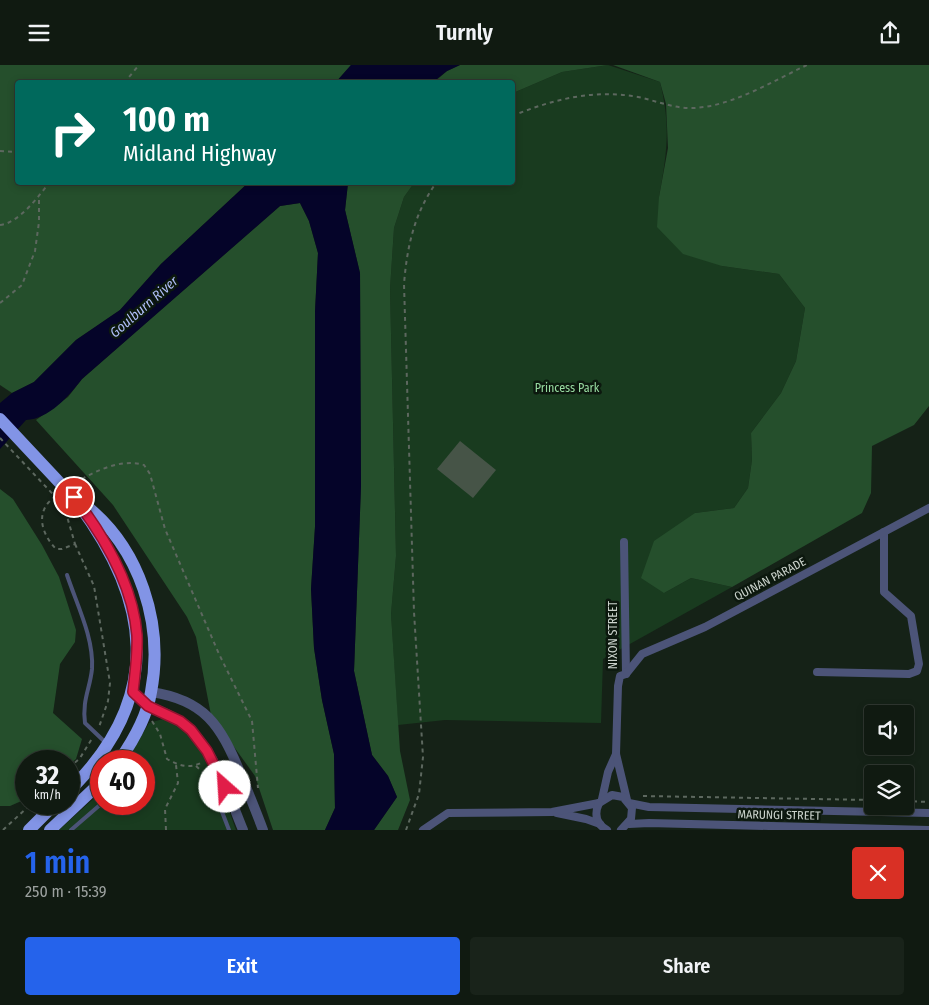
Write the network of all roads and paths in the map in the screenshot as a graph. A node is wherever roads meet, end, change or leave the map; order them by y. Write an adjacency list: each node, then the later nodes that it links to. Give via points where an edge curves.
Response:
1 (139, 65): 3 (path)
2 (808, 65): 4 (path, via 728,101 703,107 679,107 639,97 599,93 554,101)
3 (126, 80)
4 (515, 114)
5 (0, 151): 6 (path)
6 (15, 152)
7 (48, 185): 9 (path)
8 (435, 185): 62 (path, via 410,235 404,284 414,611 423,757 419,794)
9 (39, 195): 10 (path, via 18,217); 11 (path, via 35,251 22,285)
10 (0, 225)
11 (0, 303)
12 (0, 419): 15 (highway, bridge)
13 (0, 438): 15 (path, bridge)
14 (60, 493): 15 (path, via 44,509 42,523 43,533 56,549 75,544)
15 (69, 497): 22 (highway, via 87,514 127,590 137,635); 23 (highway, via 99,517 110,529 140,579 154,637); 33 (path, via 90,474 124,462 144,465 150,474 165,529 252,721)
16 (929, 508): 17 (street, QUINAN PARADE)
17 (884, 532): 20 (street, via 884,592 911,616 919,664 917,671 909,674); 21 (street, QUINAN PARADE, via 705,627 642,654)
18 (624, 542): 21 (street, NIXON STREET)
19 (67, 575): 26 (lane, via 91,645 92,670 83,706 84,723)
20 (817, 672)
21 (626, 674): 28 (street, NIXON STREET, via 620,676 618,686)
22 (133, 692): 23 (highway); 24 (highway); 26 (highway)
23 (152, 692): 24 (highway); 61 (street, via 188,702 221,731)
24 (148, 706): 27 (highway); 31 (street, via 191,730 207,751)
25 (155, 723): 29 (path, via 168,759)
26 (109, 745): 30 (highway)
27 (126, 750)
28 (616, 753): 36 (street, NIXON STREET); 39 (street, NIXON STREET)
29 (176, 764): 35 (path, via 200,768); 58 (path, via 178,783 165,809)
30 (80, 778)
31 (225, 787): 35 (lane); 60 (street)
32 (90, 792): 56 (highway)
33 (258, 792)
34 (643, 796): 37 (path)
35 (219, 799): 59 (lane)
36 (601, 801): 39 (street, MARUNGI STREET, via 612,795); 42 (street); 51 (street, NIXON STREET, via 596,814)
37 (864, 801)
38 (914, 801): 40 (path)
39 (628, 802): 41 (street, MARUNGI STREET, via 649,807); 52 (street, NIXON STREET, via 632,814)
40 (929, 802)
41 (782, 810): 43 (street, MARUNGI STREET); 50 (street)
42 (552, 812): 51 (street, via 586,819); 63 (street, via 448,813)
43 (864, 812)
44 (90, 813): 57 (lane)
45 (914, 813): 46 (street, MARUNGI STREET)
46 (929, 813)
47 (19, 815): 54 (path)
48 (44, 815): 55 (highway)
49 (897, 815): 53 (street)
50 (781, 826): 52 (street, MARUNGI STREET); 53 (street, MARUNGI STREET)
51 (603, 828)
52 (625, 828)
53 (896, 829): 64 (street, MARUNGI STREET)
54 (3, 830)
55 (29, 830)
56 (50, 830)
57 (71, 830)
58 (166, 830)
59 (229, 830)
60 (243, 830)
61 (263, 830)
62 (406, 830)
63 (423, 830)
64 (929, 830)

